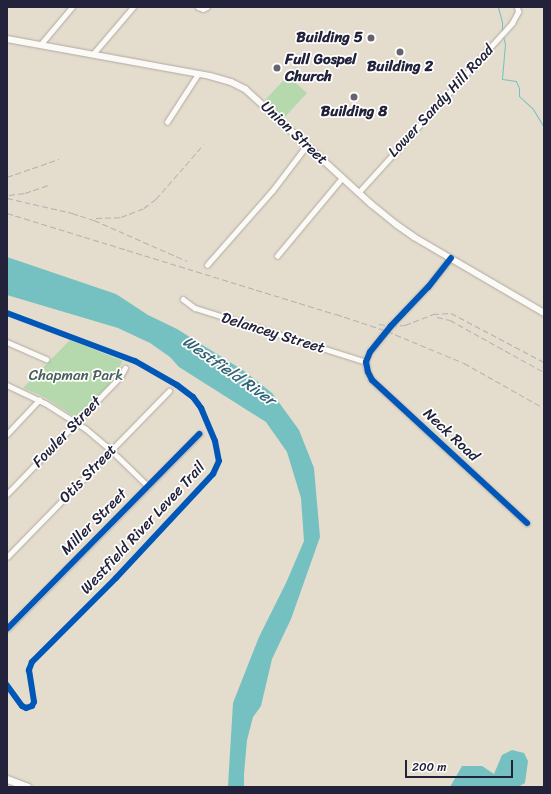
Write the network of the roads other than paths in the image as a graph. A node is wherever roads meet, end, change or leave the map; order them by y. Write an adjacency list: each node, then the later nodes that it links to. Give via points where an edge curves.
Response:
1 (72, 7): 7 (street)
2 (133, 7): 8 (street)
3 (198, 7): 4 (street)
4 (207, 7)
5 (517, 7): 13 (street, Lower Sandy Hill Road, via 518,12 512,23 499,39)
6 (7, 39): 7 (main road, Union Street)
7 (41, 44): 8 (main road, Union Street)
8 (93, 54): 9 (main road, Union Street)
9 (198, 74): 10 (street); 11 (main road, Union Street, via 226,80 245,89)
10 (167, 122)
11 (307, 145): 12 (main road, Union Street); 16 (street, via 272,191)
12 (342, 178): 13 (main road, Union Street); 14 (street)
13 (358, 192): 15 (main road, Union Street, via 397,225)
14 (277, 256)
15 (451, 258): 18 (main road, Union Street); 21 (street, via 377,343)
16 (207, 265)
17 (183, 299): 21 (street, Delancey Street, via 195,308)
18 (544, 313)
19 (7, 342): 20 (street)
20 (46, 359)
21 (366, 362): 32 (street, Neck Road, via 372,380)
22 (125, 368): 26 (street, Fowler Street, via 120,377)
23 (7, 385): 25 (street)
24 (169, 391): 29 (street, Otis Street)
25 (39, 400): 26 (street); 27 (street)
26 (76, 422): 29 (street); 31 (street, Fowler Street)
27 (7, 434)
28 (199, 434): 30 (street, Miller Street)
29 (111, 450): 30 (street); 33 (street, Otis Street)
30 (148, 486): 34 (street, Miller Street)
31 (7, 494)
32 (527, 523)
33 (7, 557)
34 (7, 629)
35 (7, 779): 36 (main road)
36 (28, 787)

